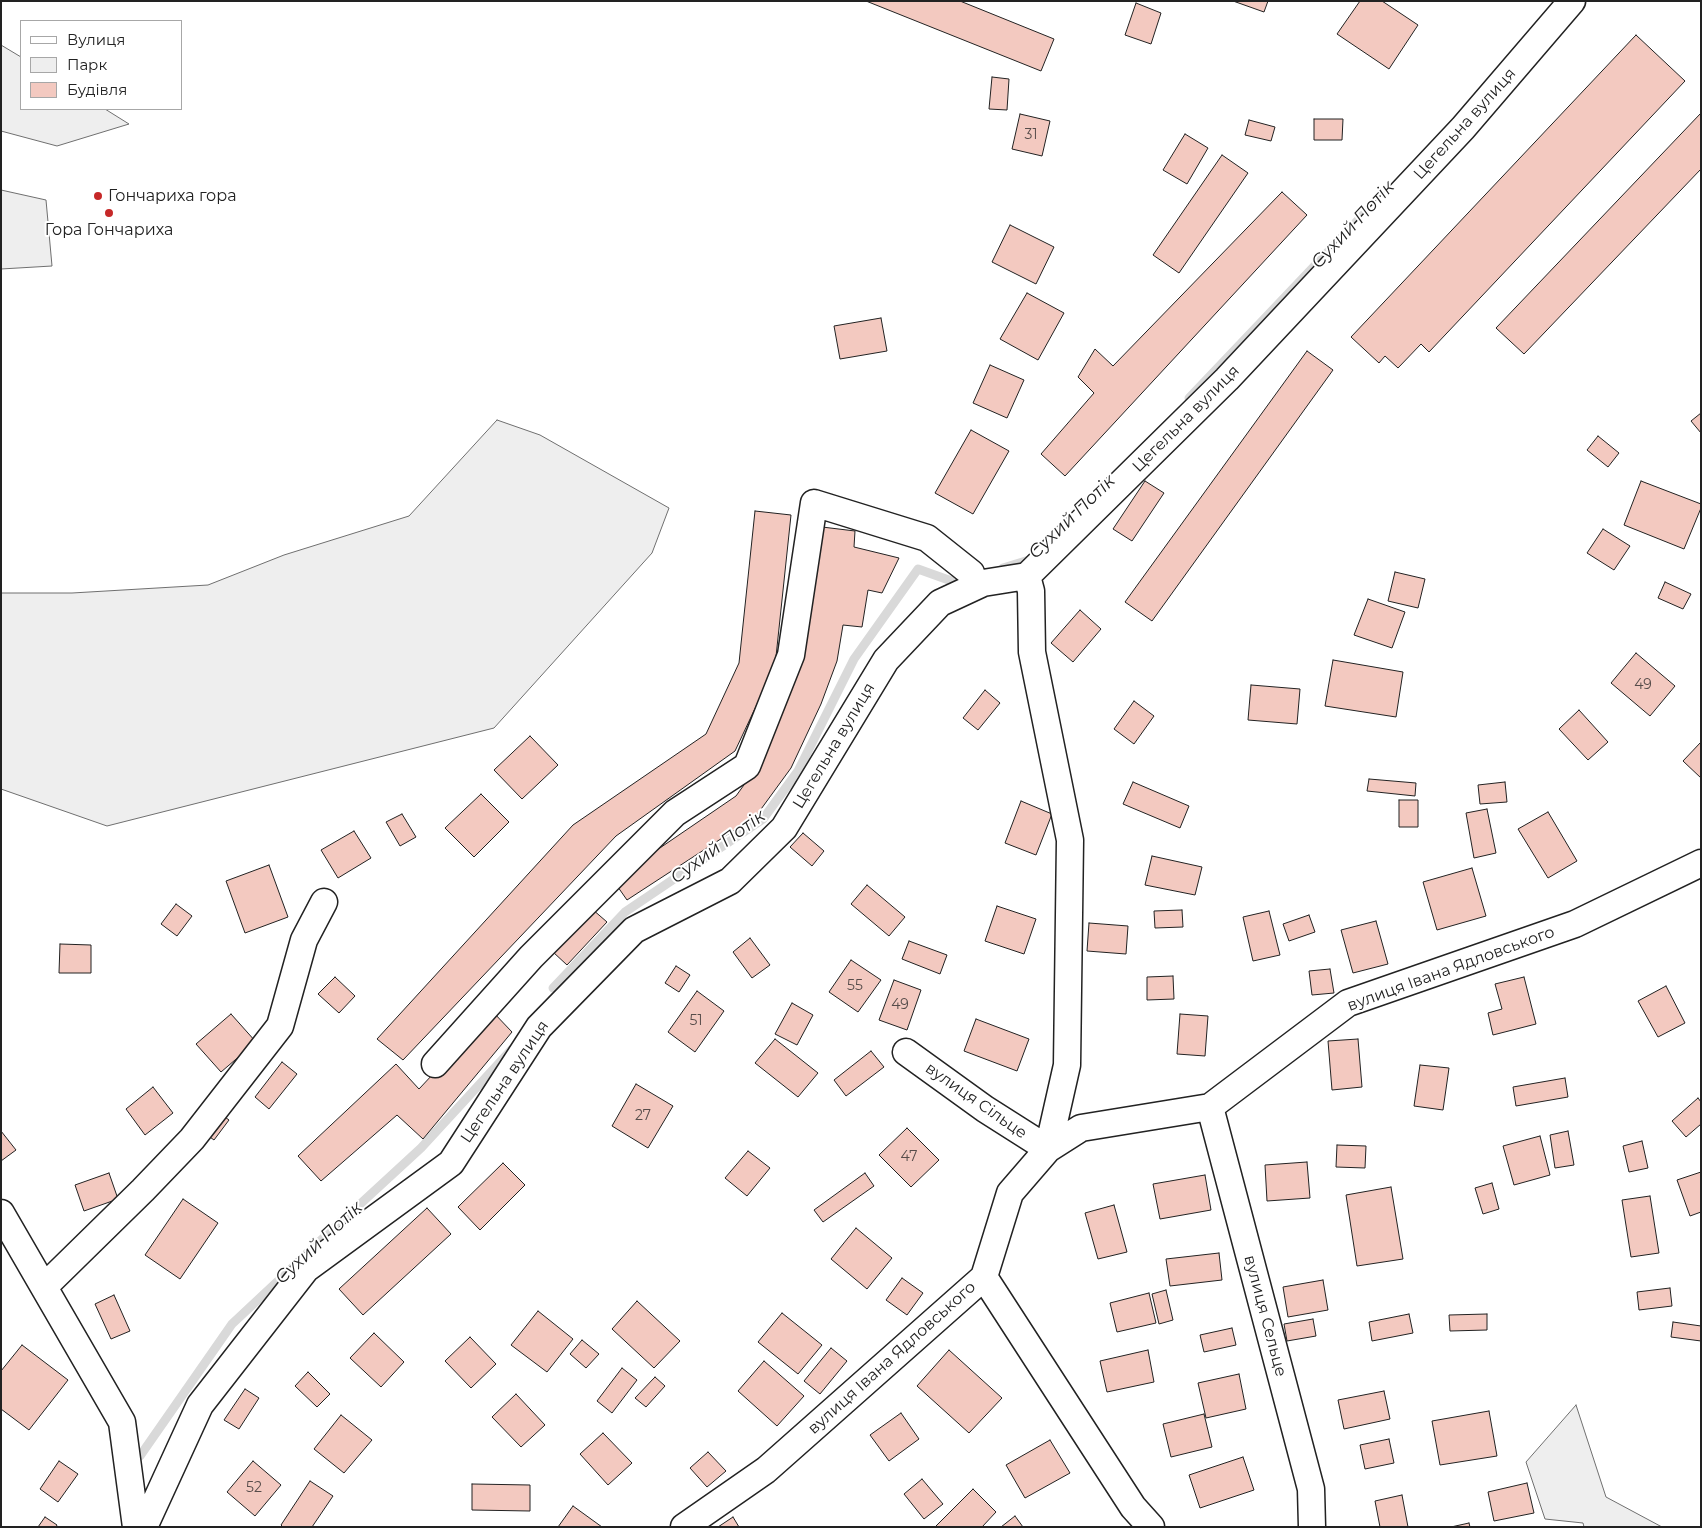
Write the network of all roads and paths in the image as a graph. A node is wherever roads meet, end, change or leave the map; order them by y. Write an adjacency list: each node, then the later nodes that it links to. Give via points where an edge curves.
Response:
1 (1572, 1): 3 (street, Цегельна вулиця, via 1463,128 1228,379)
2 (971, 573): 7 (street, via 927,538 814,503 792,655 747,766 675,813 532,957)
3 (1027, 576): 9 (street, вулиця Івана Ядловського, via 1031,591 1032,652 1070,840 1067,1065); 14 (street, Цегельна вулиця, via 983,583 940,603 886,660 784,828 730,881 634,930 539,1027 451,1163 306,1268 200,1405)
4 (1701, 863): 8 (street, вулиця Івана Ядловського, via 1575,924 1348,1004)
5 (324, 902): 12 (street, via 304,940 280,1026 192,1138 144,1190)
6 (906, 1052): 9 (street, вулиця Сільце)
7 (435, 1064)
8 (1210, 1107): 9 (street, вулиця Івана Ядловського, via 1081,1128); 17 (street, вулиця Сельце, via 1311,1490)
9 (1048, 1150): 11 (street, вулиця Івана Ядловського, via 1010,1193)
10 (1, 1213): 12 (street)
11 (984, 1276): 15 (street, вулиця Івана Ядловського, via 766,1470); 16 (street, via 1133,1508)
12 (44, 1286): 13 (street, via 122,1422)
13 (136, 1527)
14 (144, 1527)
15 (684, 1527)
16 (1151, 1527)
17 (1312, 1527)

